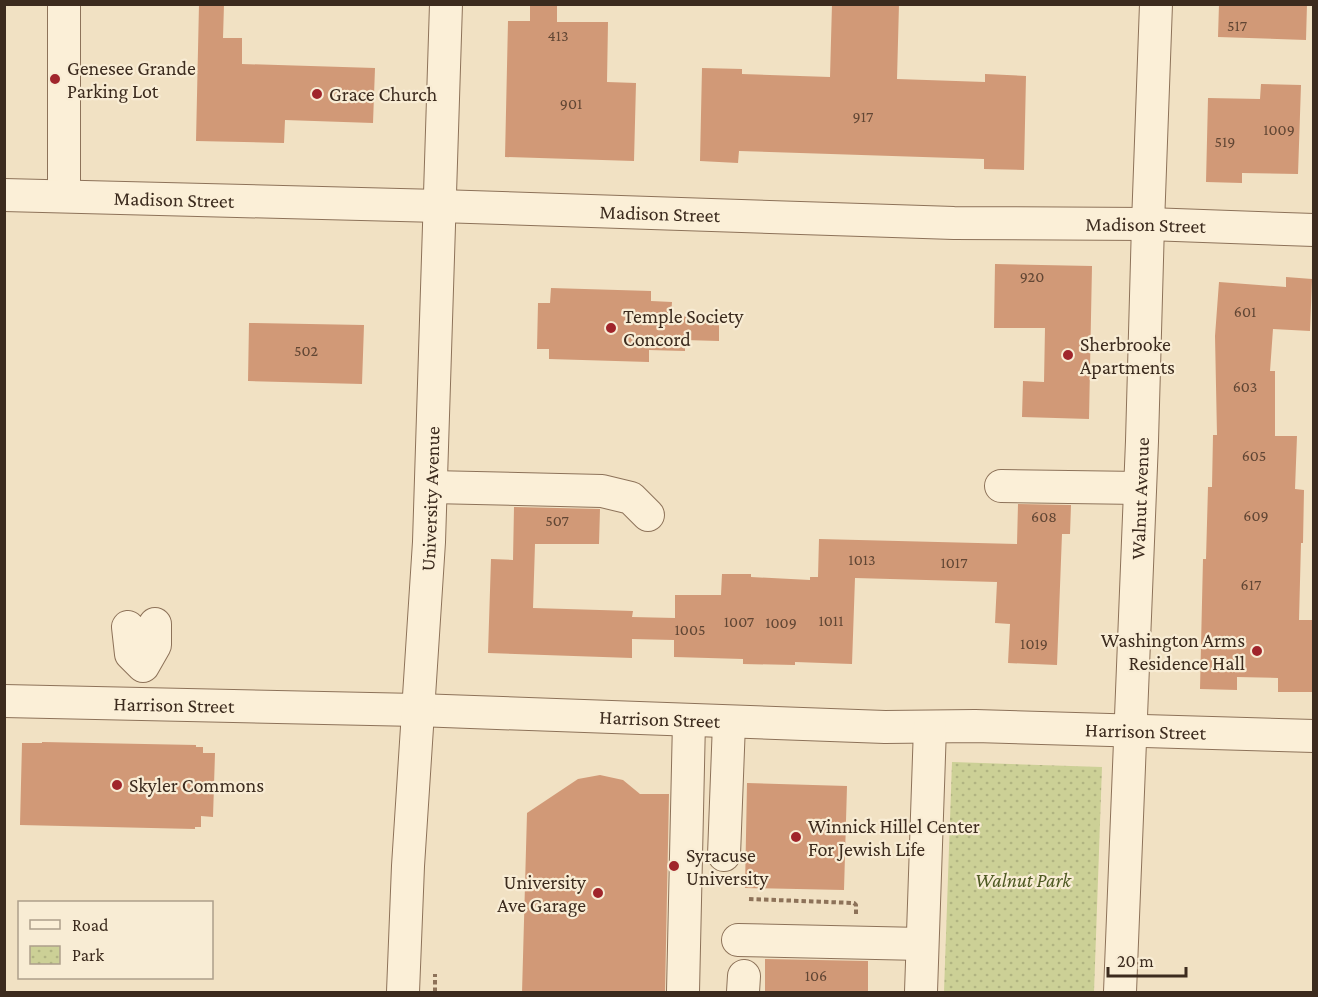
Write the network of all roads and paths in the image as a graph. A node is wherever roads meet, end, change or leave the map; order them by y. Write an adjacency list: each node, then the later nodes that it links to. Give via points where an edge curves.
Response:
1 (64, 4): 5 (street)
2 (446, 4): 6 (street, University Avenue)
3 (1156, 4): 7 (street, Walnut Avenue)
4 (4, 195): 5 (street, Madison Street)
5 (64, 196): 6 (street, Madison Street)
6 (439, 206): 7 (street, Madison Street, via 954,224); 10 (street, University Avenue)
7 (1148, 224): 8 (street, Madison Street); 11 (street, Walnut Avenue)
8 (1314, 230)
9 (1001, 486): 11 (street)
10 (431, 487): 12 (street, via 602,491 631,498); 14 (street, University Avenue)
11 (1140, 488): 18 (street, Walnut Avenue)
12 (648, 515)
13 (4, 701): 14 (street, Harrison Street)
14 (417, 710): 15 (street, Harrison Street); 25 (street, University Avenue)
15 (689, 721): 16 (street, Harrison Street); 26 (street)
16 (729, 723): 17 (street, Harrison Street); 20 (street)
17 (930, 727): 18 (street, Harrison Street); 24 (street)
18 (1130, 730): 19 (street, Harrison Street); 28 (street, Walnut Avenue)
19 (1314, 736)
20 (724, 855)
21 (748, 899): 22 (path, via 854,903)
22 (855, 920)
23 (738, 939): 24 (street)
24 (922, 944): 27 (street)
25 (403, 993)
26 (683, 993)
27 (921, 993)
28 (1120, 993)

